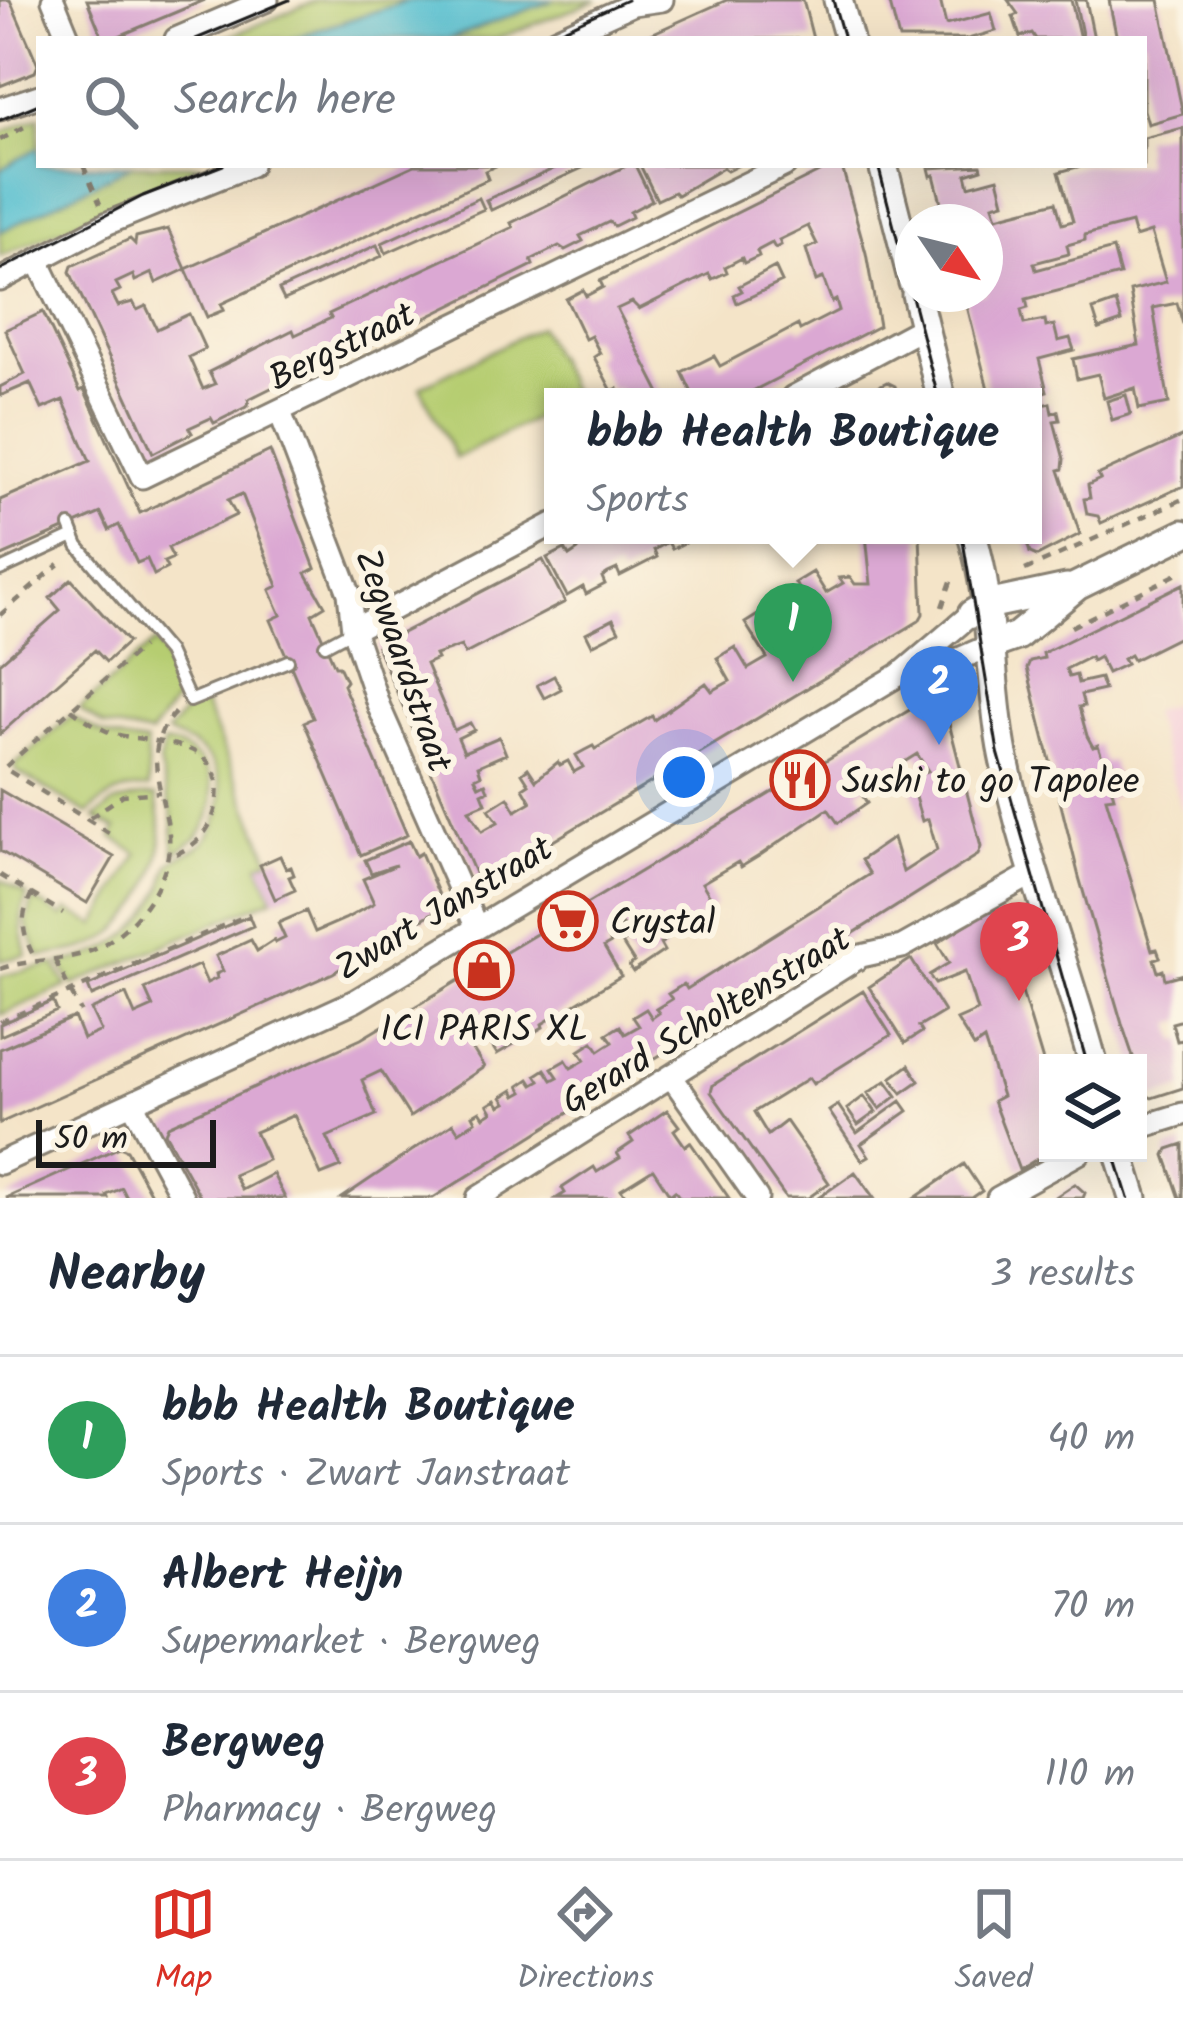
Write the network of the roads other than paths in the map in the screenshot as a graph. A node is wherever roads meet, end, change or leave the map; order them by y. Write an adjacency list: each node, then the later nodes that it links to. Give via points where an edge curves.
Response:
1 (52, 0): 5 (street)
2 (267, 0): 6 (street)
3 (662, 0): 7 (street, via 633,4)
4 (839, 0): 8 (street)
5 (68, 36)
6 (183, 36)
7 (563, 36)
8 (848, 36)
9 (36, 97): 10 (street)
10 (0, 109)
11 (244, 168): 15 (street)
12 (779, 168): 21 (street, Bergstraat)
13 (884, 168): 14 (street)
14 (895, 212)
15 (38, 261): 16 (street); 21 (street, Bergstraat, via 142,477)
16 (0, 280)
17 (920, 312): 18 (street)
18 (924, 327): 19 (street); 20 (street)
19 (810, 388)
20 (939, 388)
21 (280, 412): 29 (street, Zegwaardstraat, via 349,593)
22 (544, 529): 29 (street)
23 (1183, 534): 27 (street)
24 (962, 544): 28 (street)
25 (973, 544): 28 (street)
26 (0, 570): 32 (lane, via 18,555 74,536 168,652 190,700)
27 (1077, 586): 28 (street); 31 (street, via 1017,636)
28 (977, 611): 31 (street); 33 (street, Zwart Janstraat)
29 (353, 630): 30 (lane); 35 (street, Zegwaardstraat)
30 (325, 645)
31 (982, 650): 33 (street, Zwart Janstraat); 34 (street)
32 (288, 661)
33 (902, 673): 35 (street, Zwart Janstraat)
34 (1034, 873): 36 (street); 37 (street, Gerard Scholtenstraat, via 902,947 860,956)
35 (476, 926): 38 (street, Zwart Janstraat, via 355,1001)
36 (1090, 1054)
37 (670, 1076): 45 (street, Gerard Scholtenstraat); 46 (street)
38 (132, 1103): 43 (street, Zwart Janstraat); 44 (street)
39 (1183, 1114): 40 (street)
40 (1147, 1125)
41 (1063, 1162): 47 (street)
42 (1122, 1162): 48 (street)
43 (0, 1163)
44 (183, 1198)
45 (478, 1198)
46 (757, 1198)
47 (998, 1198)
48 (1132, 1198)

